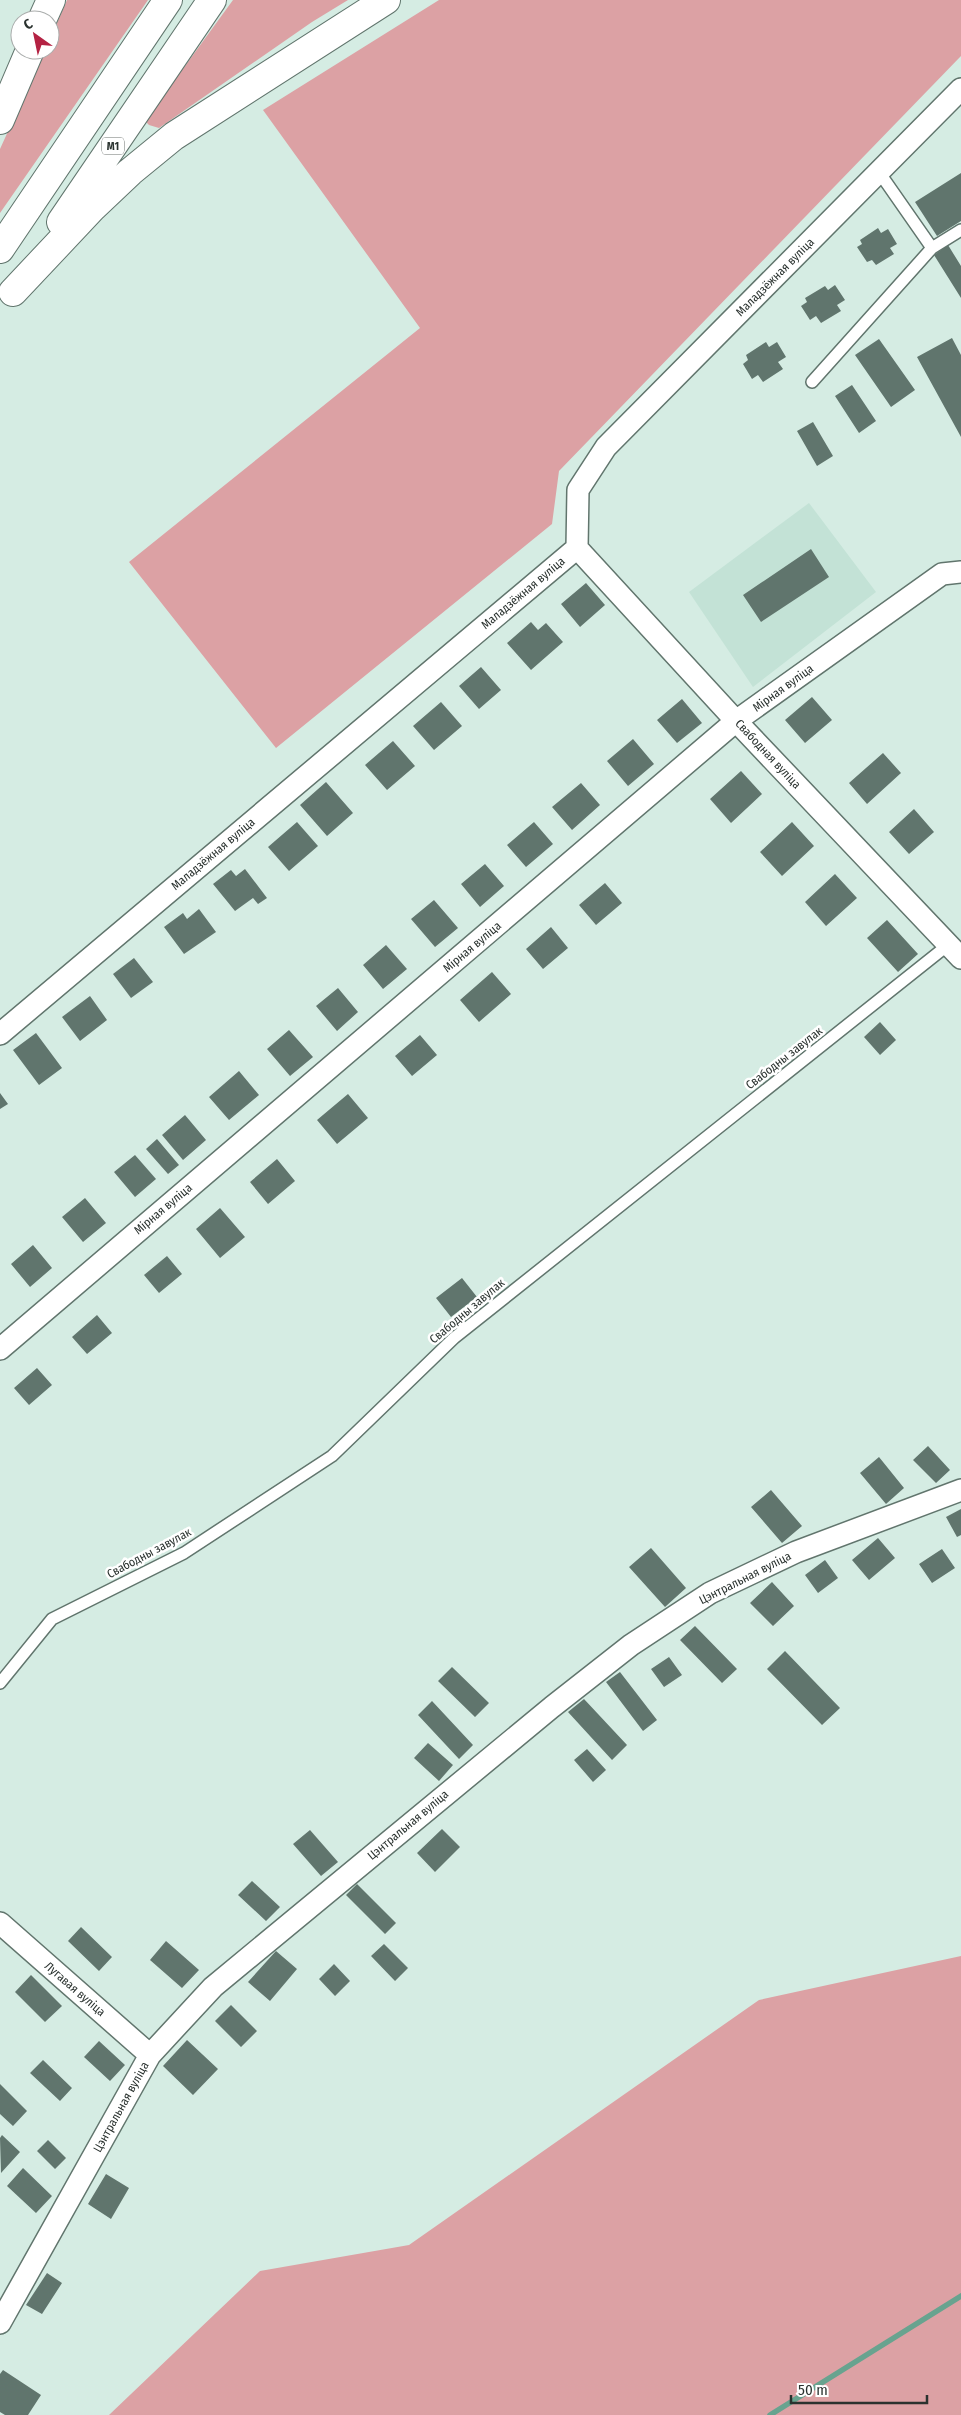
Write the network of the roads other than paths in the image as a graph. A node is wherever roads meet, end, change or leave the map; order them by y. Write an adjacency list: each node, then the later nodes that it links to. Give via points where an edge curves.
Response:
1 (168, 0): 10 (highway)
2 (212, 0): 11 (highway, М1)
3 (386, 0): 11 (highway, via 174,136 93,207)
4 (26, 60): 6 (highway)
5 (961, 89): 7 (street, Маладзёжная вуліца)
6 (0, 120)
7 (880, 172): 9 (lane); 13 (street, Маладзёжная вуліца, via 606,448 578,490)
8 (961, 230): 9 (lane)
9 (932, 248): 12 (lane)
10 (0, 249)
11 (7, 302)
12 (812, 382)
13 (577, 548): 15 (street, Свабодная вуліца); 17 (street, Маладзёжная вуліца)
14 (961, 572): 15 (street, Мірная вуліца, via 942,574)
15 (736, 721): 16 (street, Свабодная вуліца); 18 (street, Мірная вуліца)
16 (955, 952): 20 (lane, Свабодны завулак, via 454,1338 332,1456 184,1553 52,1619)
17 (0, 1034)
18 (0, 1349)
19 (961, 1490): 22 (street, Цэнтральная вуліца, via 796,1552 710,1593 631,1645 213,1987)
20 (0, 1683)
21 (0, 1923): 22 (street, Лугавая вуліца)
22 (150, 2055): 23 (street, Цэнтральная вуліца)
23 (0, 2323)

